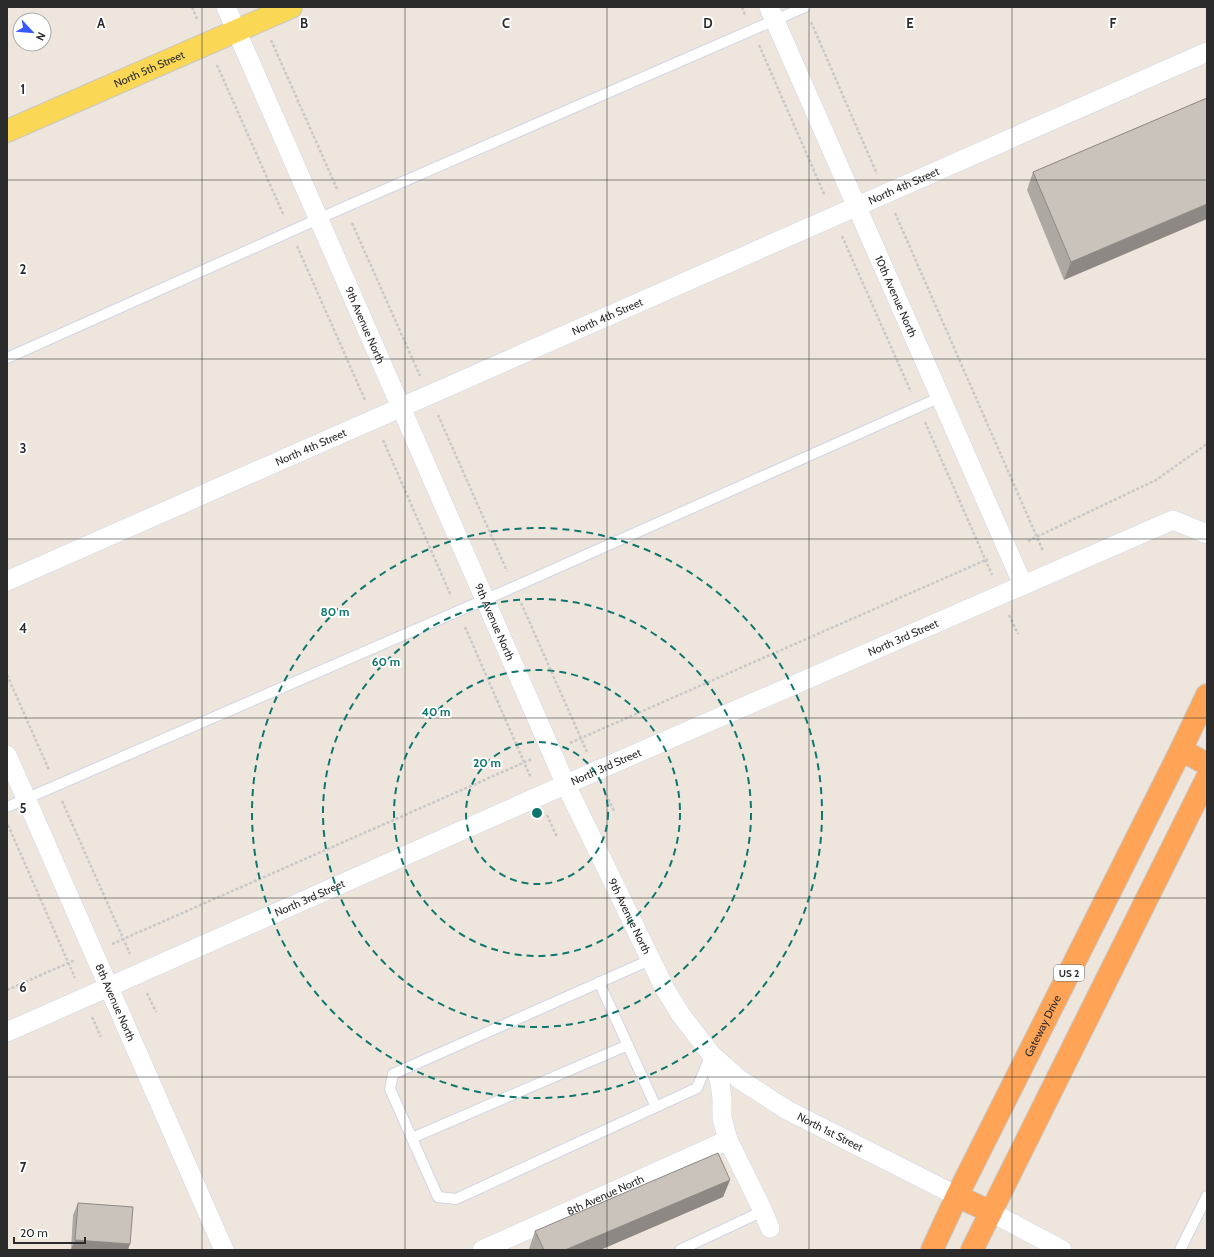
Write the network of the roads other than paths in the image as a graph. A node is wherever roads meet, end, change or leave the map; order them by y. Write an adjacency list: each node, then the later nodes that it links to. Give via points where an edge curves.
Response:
1 (226, 7): 5 (street, 9th Avenue North)
2 (292, 7): 5 (main road, North 5th Street)
3 (805, 7): 4 (lane)
4 (772, 14): 8 (street, 10th Avenue North); 9 (lane, via 752,30)
5 (237, 31): 7 (main road, North 5th Street); 9 (street, 9th Avenue North)
6 (1207, 52): 8 (street, North 4th Street)
7 (7, 130)
8 (857, 207): 11 (street, 10th Avenue North); 12 (street, North 4th Street)
9 (319, 219): 10 (lane); 12 (street, 9th Avenue North)
10 (7, 358)
11 (941, 397): 15 (street, 10th Avenue North); 16 (lane)
12 (402, 408): 14 (street, North 4th Street); 16 (street, 9th Avenue North)
13 (1207, 534): 15 (street, North 3rd Street, via 1173,520)
14 (7, 581)
15 (1023, 585): 22 (street, North 3rd Street)
16 (485, 600): 22 (street, 9th Avenue North); 23 (lane)
17 (1207, 695): 18 (highway, Gateway Drive / US 2)
18 (1181, 750): 20 (highway); 34 (highway, Gateway Drive / US 2)
19 (7, 755): 23 (street, 8th Avenue North)
20 (1207, 764)
21 (1207, 778): 37 (highway)
22 (566, 784): 25 (street, 9th Avenue North); 27 (street, North 3rd Street)
23 (26, 799): 24 (lane); 27 (street, 8th Avenue North)
24 (7, 807)
25 (650, 960): 26 (lane); 30 (street, 9th Avenue North, via 681,1015)
26 (599, 982): 29 (lane); 32 (lane, via 393,1074 390,1089)
27 (109, 987): 28 (street, North 3rd Street); 39 (street, 8th Avenue North)
28 (7, 1032)
29 (628, 1046): 31 (lane); 32 (lane)
30 (711, 1054): 31 (lane, via 697,1088); 33 (street, 9th Avenue North, via 720,1082 722,1118); 34 (street, North 1st Street, via 739,1079 787,1110)
31 (656, 1108): 32 (lane, via 456,1199 438,1197)
32 (412, 1138)
33 (728, 1140): 36 (street, 9th Avenue North); 40 (street, 8th Avenue North)
34 (957, 1196): 37 (highway); 42 (highway, Gateway Drive / US 2)
35 (1207, 1196): 45 (lane)
36 (763, 1211): 38 (street, 9th Avenue North); 41 (lane)
37 (991, 1212): 43 (highway); 44 (street)
38 (770, 1228)
39 (224, 1250)
40 (482, 1250)
41 (680, 1250)
42 (932, 1250)
43 (972, 1250)
44 (1062, 1250)
45 (1180, 1250)

